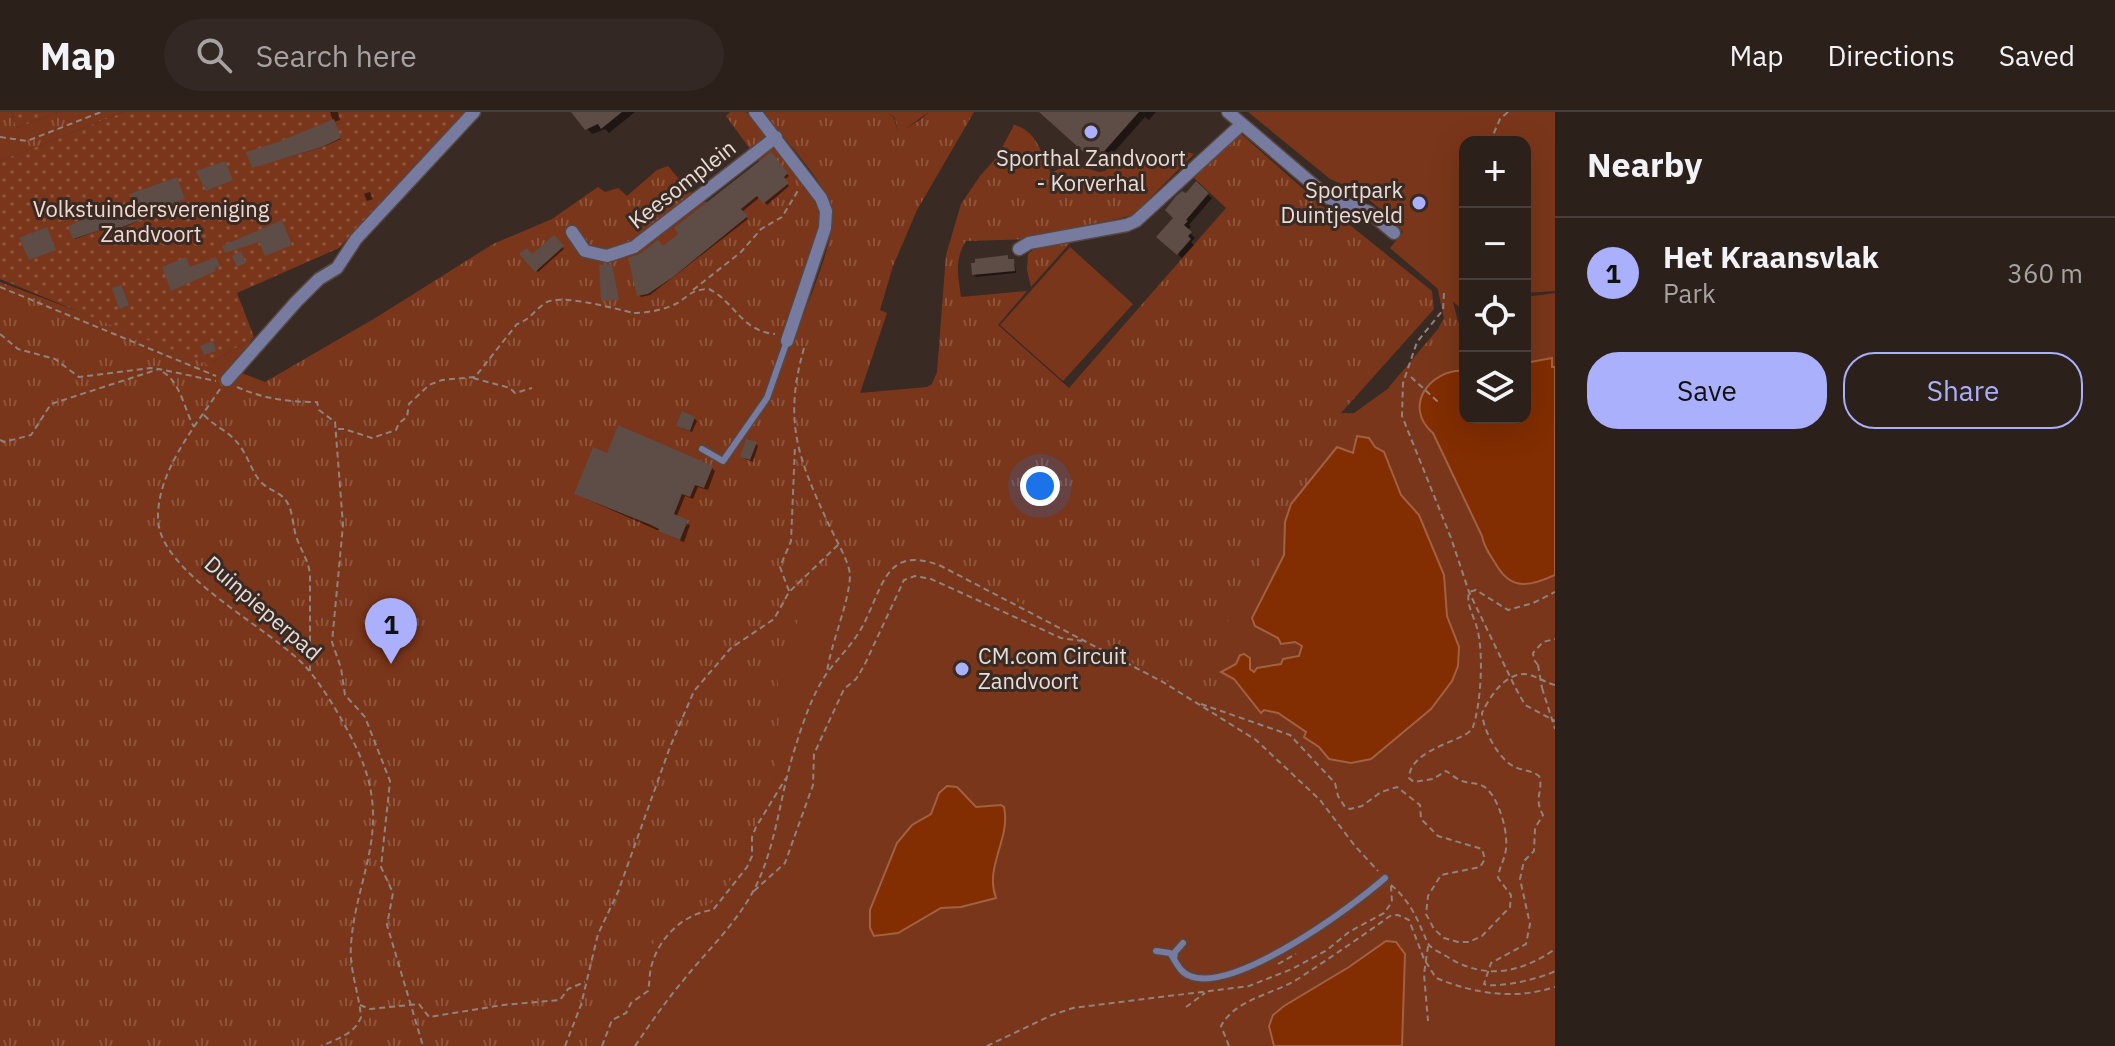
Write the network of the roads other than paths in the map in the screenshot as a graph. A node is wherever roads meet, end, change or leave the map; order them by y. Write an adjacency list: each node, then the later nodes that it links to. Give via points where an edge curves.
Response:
1 (474, 112): 10 (street, via 356,239 337,268 296,302)
2 (755, 112): 5 (street)
3 (1228, 112): 4 (street)
4 (1242, 124): 7 (street, via 1329,198 1369,212); 8 (street, via 1136,221)
5 (776, 137): 6 (street, Keesomplein, via 634,247 596,254 585,251); 9 (street, via 821,198 826,220)
6 (572, 232)
7 (1394, 233)
8 (1019, 249)
9 (784, 338): 11 (lane, via 767,398 723,461)
10 (226, 381)
11 (702, 449)
12 (1385, 878): 15 (lane, via 1300,941 1247,966 1197,978 1181,971)
13 (1183, 943): 15 (lane)
14 (1156, 951): 15 (lane)
15 (1174, 959)

